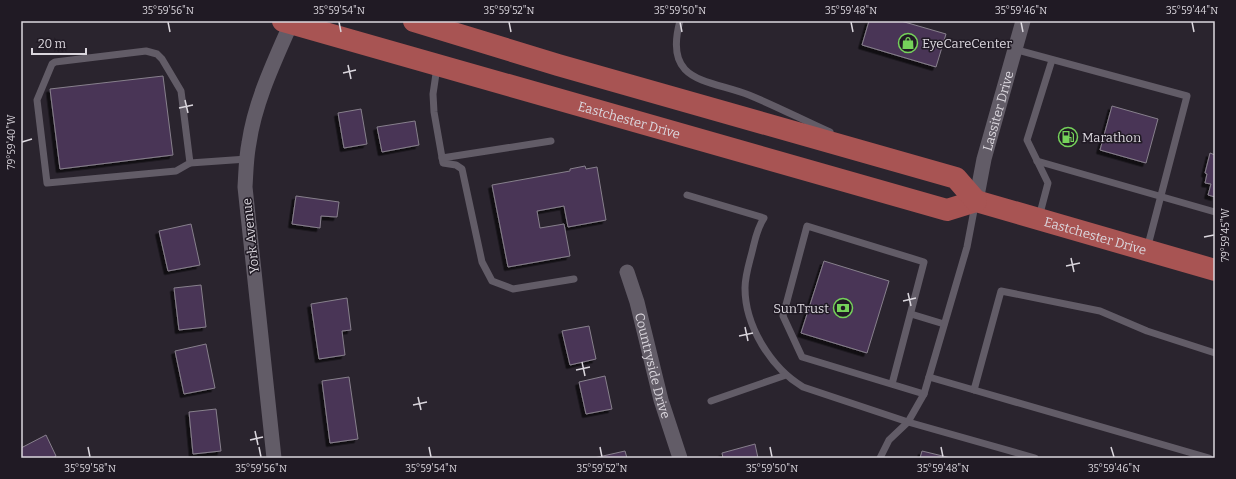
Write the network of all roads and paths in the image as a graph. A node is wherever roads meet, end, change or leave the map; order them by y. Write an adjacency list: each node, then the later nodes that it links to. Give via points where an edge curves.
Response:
1 (414, 21): 11 (main road, via 558,65)
2 (680, 21): 11 (lane, via 677,50 683,67 696,79 748,95)
3 (1023, 21): 5 (street, Lassiter Drive)
4 (289, 22): 7 (main road, Eastchester Drive); 10 (street, York Avenue, via 254,120)
5 (1014, 49): 6 (lane); 16 (street, Lassiter Drive, via 984,159)
6 (1052, 60): 12 (lane, via 1027,140); 15 (lane, via 1187,96)
7 (437, 65): 9 (lane, via 433,94); 16 (main road, Eastchester Drive, via 946,210)
8 (551, 141): 9 (lane)
9 (442, 158): 22 (lane, via 443,164 456,165 462,169 482,262 492,281 513,289)
10 (247, 159): 13 (lane); 33 (street, York Avenue, via 247,215)
11 (889, 159): 16 (main road, via 956,178)
12 (1037, 161): 15 (lane); 18 (lane, via 1048,183)
13 (190, 163): 13 (lane, via 181,91 157,54 146,51 52,64 37,100 47,183 176,171)
14 (687, 195): 26 (lane, via 764,218 756,236 746,274 746,302 750,317 768,353)
15 (1161, 196): 17 (lane); 19 (lane)
16 (976, 201): 18 (main road, Eastchester Drive); 24 (lane, via 967,248)
17 (1215, 212)
18 (1038, 219): 19 (main road, Eastchester Drive)
19 (1147, 251): 20 (main road, Eastchester Drive)
20 (1215, 270)
21 (628, 272): 34 (street, Countryside Drive, via 661,400)
22 (574, 279)
23 (911, 314): 24 (lane); 28 (lane); 28 (lane, via 924,262 807,226 783,316 802,357)
24 (944, 324): 27 (lane)
25 (1215, 353): 29 (lane, via 1147,331 1100,311 1001,291)
26 (786, 375): 31 (lane); 32 (lane, via 803,387)
27 (929, 377): 29 (lane); 30 (lane)
28 (892, 384): 30 (lane)
29 (974, 390): 37 (lane)
30 (924, 394): 32 (lane)
31 (711, 401)
32 (908, 422): 35 (lane, via 889,440); 36 (lane)
33 (274, 458)
34 (680, 458)
35 (880, 458)
36 (1035, 458)
37 (1209, 458)

